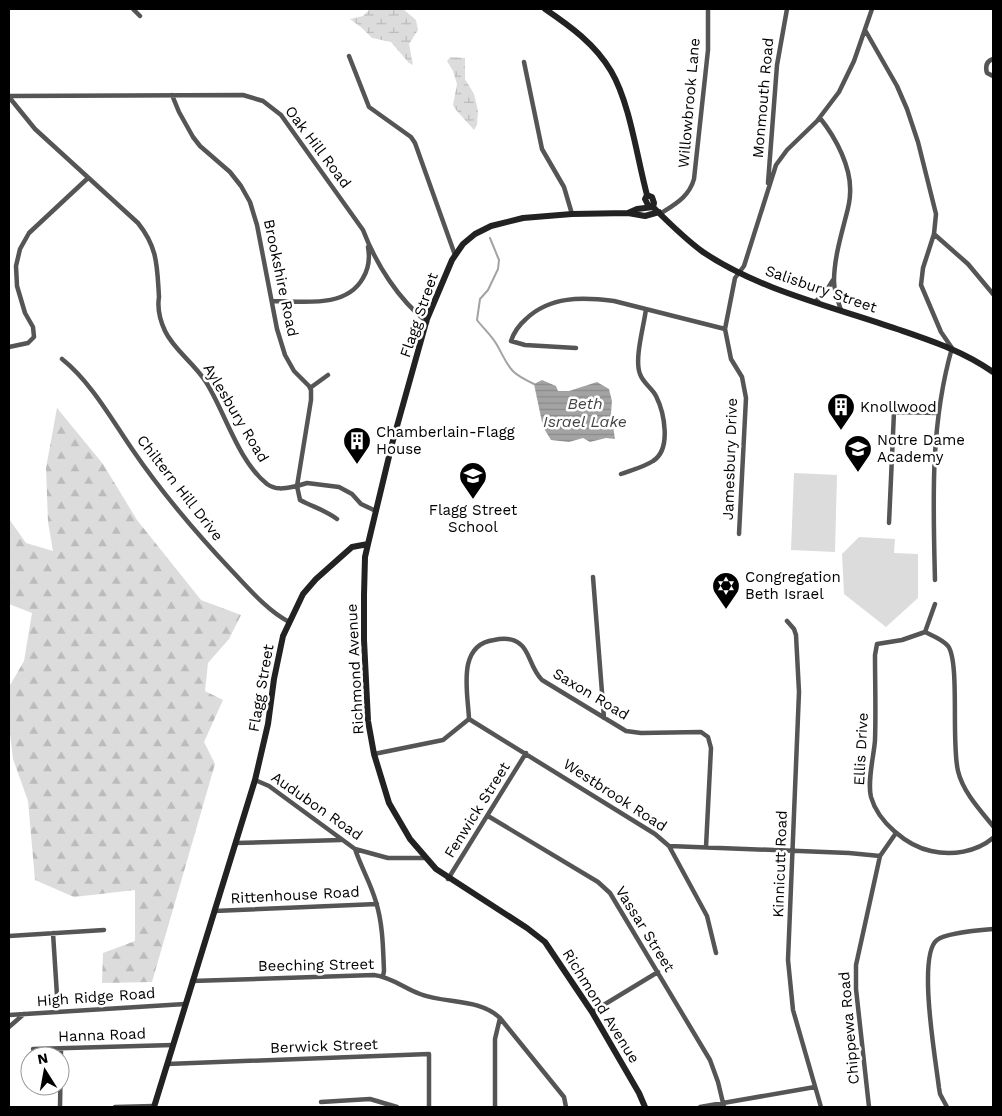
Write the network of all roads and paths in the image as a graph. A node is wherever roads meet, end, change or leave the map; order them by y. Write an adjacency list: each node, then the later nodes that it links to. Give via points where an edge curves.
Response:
1 (133, 9): 6 (street)
2 (545, 9): 17 (street, Salisbury Street, via 583,37 611,70 625,106 648,195 645,200 648,206)
3 (708, 9): 19 (street, Willowbrook Lane, via 708,50 694,179 685,197)
4 (787, 9): 16 (street, Monmouth Road, via 777,65)
5 (872, 9): 7 (street)
6 (140, 16)
7 (864, 30): 14 (street, via 842,86); 21 (street, via 897,86 910,118 936,214)
8 (350, 56): 23 (street, via 369,107 415,143)
9 (993, 59): 11 (street, via 986,67)
10 (524, 62): 20 (street, via 542,148 564,187)
11 (993, 76)
12 (172, 95): 13 (street, Oak Hill Road); 22 (street, Oak Hill Road, via 243,95 269,105 281,115 363,230); 27 (street, Brookshire Road, via 193,137 230,172 250,202)
13 (9, 97): 15 (street, Aylesbury Road, via 35,129)
14 (820, 118): 16 (street, via 783,155); 25 (street, via 839,149 850,184)
15 (88, 178): 33 (street, via 22,243 16,260 16,279 34,337 28,343); 42 (street, Aylesbury Road, via 138,223 149,238 156,258 162,323 172,341 206,382 245,456 271,486 282,489)
16 (768, 190): 24 (street, Jamesbury Drive)
17 (653, 207): 18 (street, Flagg Street, via 637,208); 19 (street, Salisbury Street)
18 (628, 213): 19 (street, Flagg Street, via 645,216); 20 (street, Flagg Street)
19 (659, 213): 24 (street, Salisbury Street, via 703,252)
20 (572, 214): 23 (street, Flagg Street, via 523,218 491,226 467,240)
21 (934, 234): 26 (street, via 968,264); 35 (street, via 921,285 941,332)
22 (368, 244): 27 (street, via 367,271 349,294 322,300); 31 (street, Oak Hill Road, via 399,292)
23 (456, 255): 31 (street, Flagg Street)
24 (740, 272): 28 (street, Salisbury Street); 32 (street, Jamesbury Drive, via 735,278)
25 (834, 279): 28 (street); 30 (street)
26 (993, 294)
27 (272, 301): 39 (street, Brookshire Road, via 285,355)
28 (815, 302): 30 (street, Salisbury Street)
29 (646, 309): 32 (street); 34 (street, via 596,299 555,302 528,317 516,330 512,341 525,345); 41 (street, via 640,375 661,407 664,441 653,462)
30 (841, 310): 35 (street, Salisbury Street)
31 (427, 322): 43 (street, Flagg Street)
32 (724, 329): 46 (street, Jamesbury Drive, via 731,359 742,377 746,398)
33 (9, 347)
34 (576, 348)
35 (952, 348): 37 (street, Salisbury Street); 40 (street)
36 (62, 359): 52 (street, Chiltern Hill Drive, via 94,394 137,457 203,540 248,587)
37 (993, 372)
38 (328, 375): 39 (street)
39 (310, 388): 42 (street, via 311,400)
40 (938, 413): 45 (street, via 894,412); 49 (street, via 935,440)
41 (621, 474)
42 (297, 486): 43 (street, via 307,483 339,487); 44 (street, via 300,500)
43 (376, 511): 47 (street, Flagg Street)
44 (337, 518)
45 (889, 523)
46 (739, 534)
47 (368, 544): 52 (street, Flagg Street, via 352,547 316,579 303,594); 57 (street, Richmond Avenue, via 364,574 364,640 368,721)
48 (593, 577): 54 (street)
49 (935, 580)
50 (934, 604): 53 (street)
51 (787, 621): 68 (street, Kinnicutt Road, via 796,635 799,692)
52 (290, 622): 58 (street, Flagg Street, via 280,647)
53 (925, 632): 60 (street, via 944,642 950,650 958,769 962,784); 61 (street, Ellis Drive, via 877,644 875,655 875,740 870,791 874,804)
54 (604, 718): 55 (street, Saxon Road, via 542,680 520,644 501,639 484,642 470,656 466,672); 66 (street, Saxon Road, via 632,732 697,732 708,737 711,752)
55 (469, 719): 56 (street, Westbrook Road); 57 (street, via 443,740)
56 (526, 753): 59 (street, Fenwick Street); 65 (street, Westbrook Road)
57 (374, 754): 70 (street, Richmond Avenue, via 388,803)
58 (255, 780): 63 (street, Audubon Road, via 269,786); 64 (street, Flagg Street)
59 (488, 816): 71 (street, Fenwick Street); 79 (street, Vassar Street, via 602,885 614,899)
60 (993, 826)
61 (896, 833): 62 (street, Ellis Drive, via 926,850 947,853 970,850); 69 (street, Chippewa Road)
62 (993, 838)
63 (341, 840): 64 (street); 67 (street, Audubon Road)
64 (236, 843): 73 (street, Flagg Street)
65 (669, 846): 66 (street, Westbrook Road); 78 (street, via 707,916)
66 (706, 847): 68 (street, Westbrook Road)
67 (355, 849): 70 (street, Audubon Road, via 388,858); 72 (street)
68 (793, 851): 69 (street, Westbrook Road); 92 (street, Kinnicutt Road, via 788,960 790,984 795,1016)
69 (880, 856): 104 (street, Chippewa Road, via 856,965)
70 (425, 858): 71 (street, Richmond Avenue)
71 (448, 879): 84 (street, Richmond Avenue, via 545,942)
72 (377, 904): 73 (street, Rittenhouse Road); 80 (street, via 382,933)
73 (214, 911): 81 (street, Flagg Street)
74 (993, 929): 105 (street, via 938,939 929,954 927,986 939,1088)
75 (104, 930): 76 (street)
76 (53, 933): 77 (street); 83 (street)
77 (9, 936)
78 (716, 953)
79 (658, 972): 84 (street); 94 (street, Vassar Street, via 710,1060)
80 (383, 976): 81 (street, Beeching Street); 87 (street, Beeching Street, via 419,994 482,1007)
81 (192, 981): 82 (street, Flagg Street)
82 (185, 1004): 83 (street, High Ridge Road); 89 (street, Flagg Street)
83 (58, 1012): 85 (street, High Ridge Road)
84 (592, 1012): 101 (street, Richmond Avenue)
85 (24, 1014): 86 (street, High Ridge Road); 88 (street)
86 (9, 1015)
87 (500, 1018): 99 (street, via 495,1039); 100 (street, Beeching Street, via 564,1097)
88 (9, 1028)
89 (173, 1044): 90 (street, Hanna Road); 91 (street, Flagg Street)
90 (70, 1048)
91 (167, 1064): 96 (street, Flagg Street); 98 (street, Berwick Street, via 429,1054)
92 (815, 1087): 94 (street); 103 (street, Kinnicutt Road)
93 (321, 1102): 97 (street, via 370,1099)
94 (724, 1105): 102 (street)
95 (116, 1107): 96 (street)
96 (154, 1107)
97 (397, 1107)
98 (429, 1107)
99 (495, 1107)
100 (566, 1107)
101 (645, 1107)
102 (700, 1107)
103 (821, 1107)
104 (868, 1107)
105 (947, 1107)

